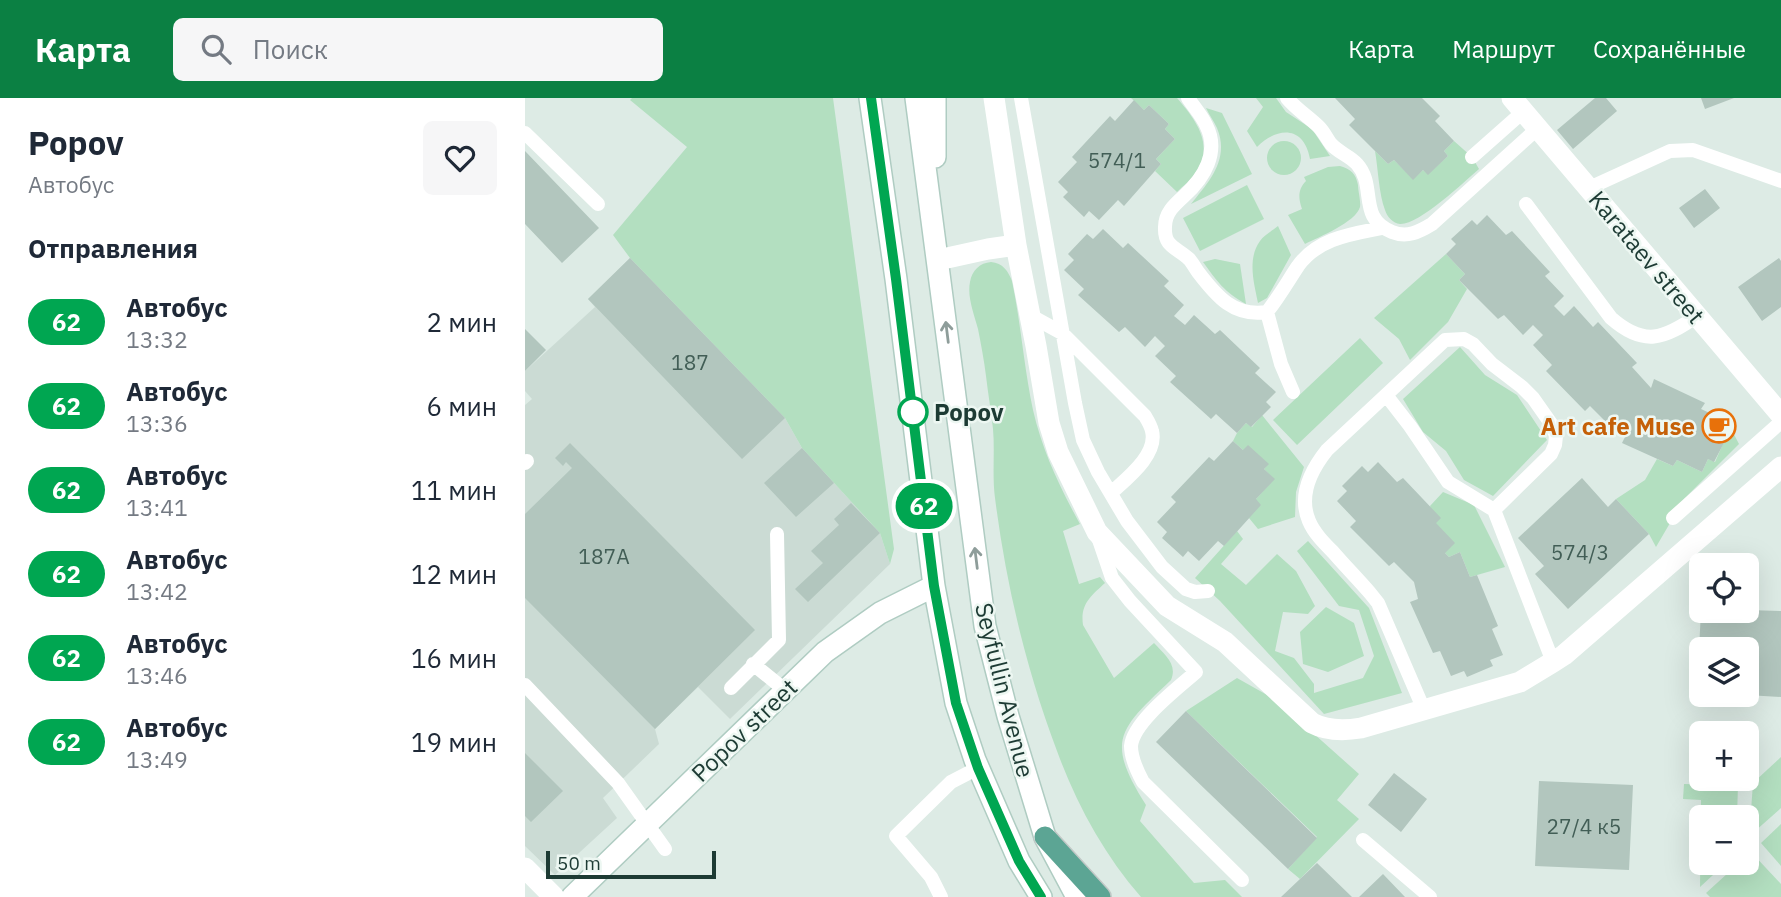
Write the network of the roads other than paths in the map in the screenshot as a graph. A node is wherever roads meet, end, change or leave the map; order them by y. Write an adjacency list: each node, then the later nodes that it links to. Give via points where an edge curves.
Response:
1 (870, 98): 34 (street, Seyfullin Avenue)
2 (916, 98): 17 (street, Seyfullin Avenue)
3 (935, 98): 17 (street)
4 (994, 98): 18 (street)
5 (1021, 98): 23 (lane)
6 (1188, 98): 20 (lane, via 1207,126 1211,156 1194,186 1170,209 1165,237 1223,301 1244,312)
7 (1287, 98): 16 (lane, via 1358,165 1372,216)
8 (1518, 105): 9 (street, Karataev street); 11 (lane)
9 (1538, 128): 13 (street, Karataev street); 16 (lane, via 1432,225 1408,235)
10 (525, 133): 14 (lane)
11 (1472, 157)
12 (1781, 181): 13 (lane, via 1693,150 1669,151)
13 (1588, 188): 22 (street, Karataev street)
14 (598, 204)
15 (1526, 204): 22 (lane, via 1623,329 1658,337)
16 (1382, 228): 20 (lane, via 1344,236 1313,250)
17 (934, 229): 19 (street, Seyfullin Avenue)
18 (1017, 245): 19 (street); 21 (street)
19 (938, 260): 44 (street, Seyfullin Avenue, one-way to 19, via 985,626)
20 (1267, 312): 24 (lane)
21 (1031, 316): 23 (lane); 32 (street, via 1053,437)
22 (1697, 316): 26 (street, Karataev street)
23 (1062, 333): 29 (lane, via 1083,440); 29 (lane, via 1145,416 1153,433 1142,463)
24 (1293, 392)
25 (1386, 396): 30 (lane, via 1448,482); 30 (lane, via 1445,340 1464,339 1534,398 1552,425 1555,445); 41 (lane, via 1314,466 1305,504 1316,533 1378,603)
26 (1781, 415)
27 (1781, 422): 31 (lane)
28 (1781, 467): 36 (street)
29 (1111, 493): 35 (lane, via 1163,567 1186,589)
30 (1494, 510): 36 (lane)
31 (1673, 517)
32 (1097, 532): 41 (street, via 1167,606 1225,642 1320,728 1349,730); 48 (lane, via 1112,578 1196,672 1135,730 1131,746 1134,765 1143,782)
33 (777, 534): 37 (lane, via 779,640)
34 (934, 586): 40 (street, Popov street, via 880,613 825,652); 42 (street, Seyfullin Avenue, via 956,703)
35 (1208, 591)
36 (1553, 662): 41 (street, via 1520,682)
37 (753, 664): 39 (lane); 40 (lane)
38 (525, 685): 43 (lane, via 618,783)
39 (731, 688)
40 (785, 690): 43 (street, Popov street)
41 (1424, 710)
42 (978, 768): 51 (lane, via 951,782 896,836 931,877); 52 (street, Seyfullin Avenue, via 1019,861)
43 (647, 824): 46 (lane); 50 (street, Popov street)
44 (1045, 837): 53 (street, Seyfullin Avenue); 54 (main road)
45 (1363, 840): 55 (lane)
46 (665, 849)
47 (525, 868): 49 (street)
48 (1242, 880)
49 (554, 897)
50 (572, 897)
51 (941, 897)
52 (1041, 897)
53 (1077, 897)
54 (1100, 897)
55 (1430, 897)

